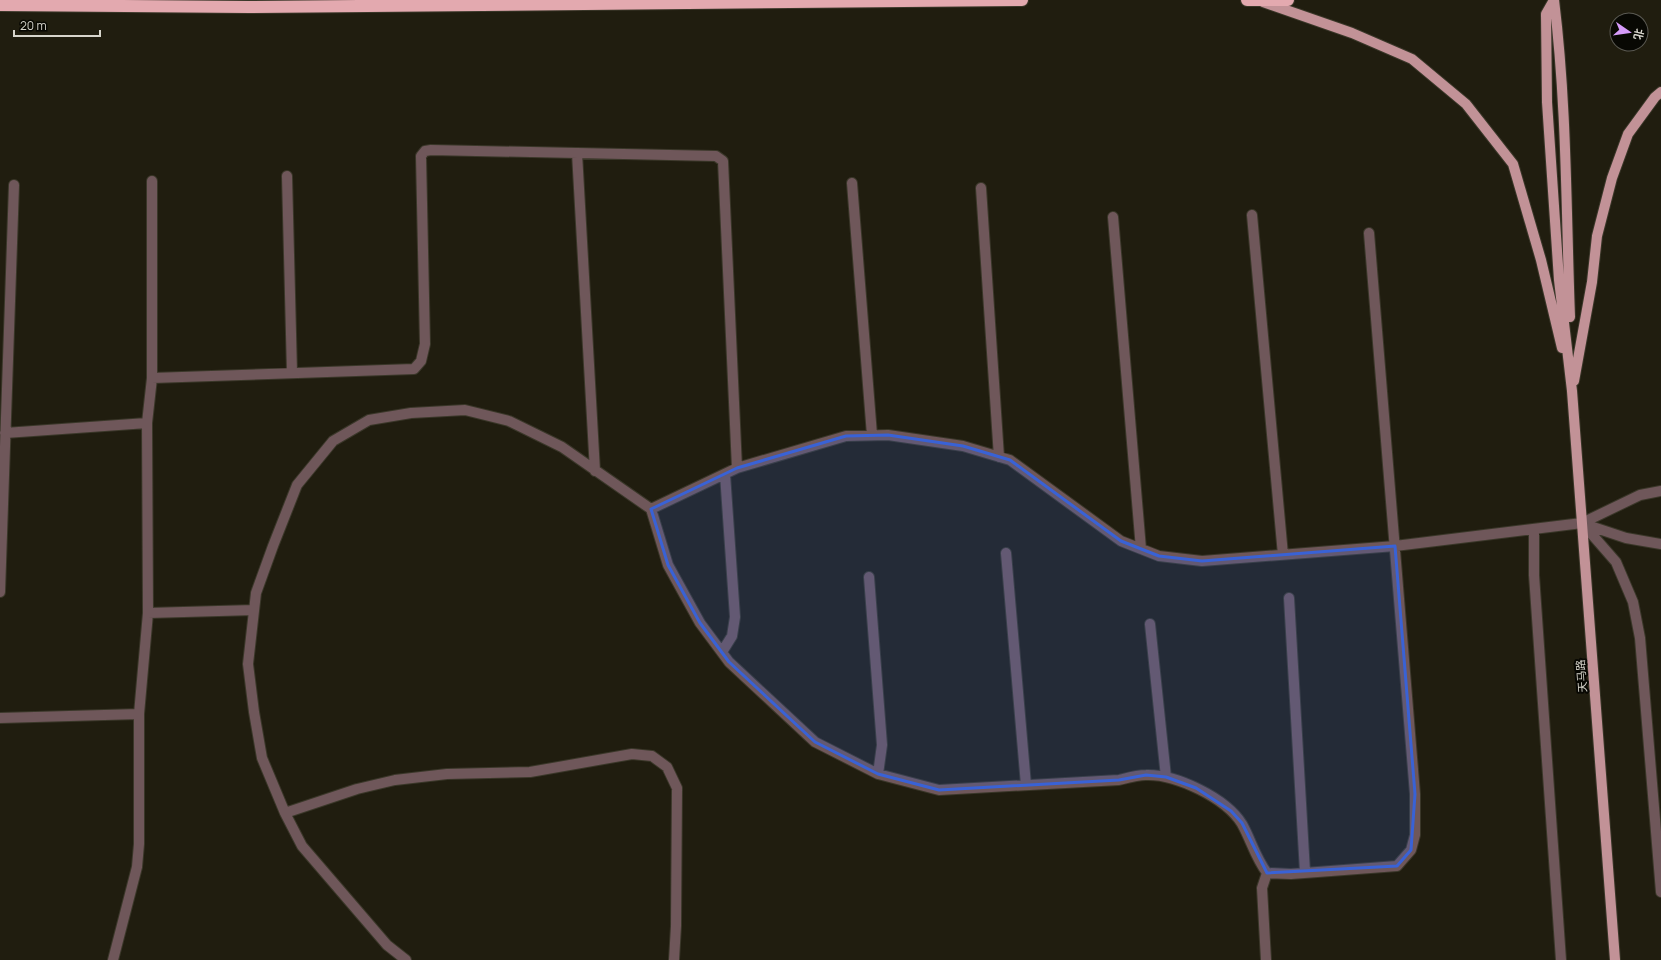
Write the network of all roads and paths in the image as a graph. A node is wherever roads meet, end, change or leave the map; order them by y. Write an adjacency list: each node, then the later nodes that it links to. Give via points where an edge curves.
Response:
1 (1022, 0): 6 (highway, via 248,7)
2 (1247, 0): 5 (highway)
3 (1288, 0): 5 (highway)
4 (1554, 0): 19 (main road, via 1562,90); 19 (main road, via 1546,14 1547,102 1559,280)
5 (1260, 1): 19 (main road, via 1352,33 1412,59 1466,104 1513,164 1541,260)
6 (0, 5)
7 (1661, 92): 19 (main road, via 1628,134 1612,178 1597,236 1592,282)
8 (577, 153): 17 (street, via 425,151 421,156 425,344 421,361 414,369); 24 (street, via 716,156 722,161); 25 (street)
9 (287, 176): 17 (street)
10 (152, 181): 18 (street)
11 (852, 183): 22 (street)
12 (14, 185): 21 (street)
13 (981, 188): 23 (street)
14 (1252, 215): 35 (street)
15 (1113, 217): 33 (street)
16 (1368, 233): 32 (street)
17 (292, 373): 18 (street)
18 (152, 378): 20 (street)
19 (1572, 391): 29 (main road, 天马路)
20 (147, 423): 21 (street); 40 (street)
21 (5, 433): 37 (street)
22 (872, 435): 23 (street, via 888,434 963,446); 24 (street, via 846,436)
23 (999, 457): 33 (street, via 1010,460 1121,541)
24 (737, 468): 26 (street)
25 (595, 470): 28 (street); 39 (street, via 562,448 508,421 465,410 411,413 369,420 334,441 297,485 270,552 256,593)
26 (726, 474): 28 (street); 42 (street, via 735,617 732,636)
27 (1661, 491): 29 (street, via 1640,495)
28 (651, 509): 42 (street, via 668,564 700,623)
29 (1582, 523): 30 (street); 31 (street, via 1626,538); 51 (street, via 1616,562 1633,602 1640,638); 57 (main road, 天马路)
30 (1534, 529): 32 (street); 56 (street, via 1534,575)
31 (1661, 544)
32 (1395, 546): 35 (street); 49 (street, via 1415,794 1415,835 1411,850 1397,866)
33 (1141, 549): 35 (street, via 1159,556 1202,561)
34 (1006, 553): 47 (street)
35 (1283, 555)
36 (869, 577): 45 (street, via 882,745)
37 (0, 592)
38 (1289, 598): 49 (street)
39 (254, 610): 40 (street); 48 (street, via 248,664 254,712 262,758)
40 (148, 613): 43 (street)
41 (1150, 624): 46 (street)
42 (722, 652): 45 (street, via 729,662 814,742)
43 (139, 714): 44 (street); 52 (street, via 137,867)
44 (0, 718)
45 (878, 774): 47 (street, via 939,790)
46 (1166, 777): 47 (street, via 1146,775 1119,780); 50 (street, via 1196,788 1219,801 1231,812 1242,823 1258,862)
47 (1026, 785)
48 (285, 813): 53 (street, via 302,846 387,945); 54 (street, via 357,788 395,780 447,774 530,772 632,754 652,756 667,768 677,788)
49 (1305, 872): 50 (street)
50 (1267, 873): 55 (street, via 1262,888)
51 (1661, 892)
52 (113, 960)
53 (406, 960)
54 (674, 960)
55 (1266, 960)
56 (1561, 960)
57 (1615, 960)

